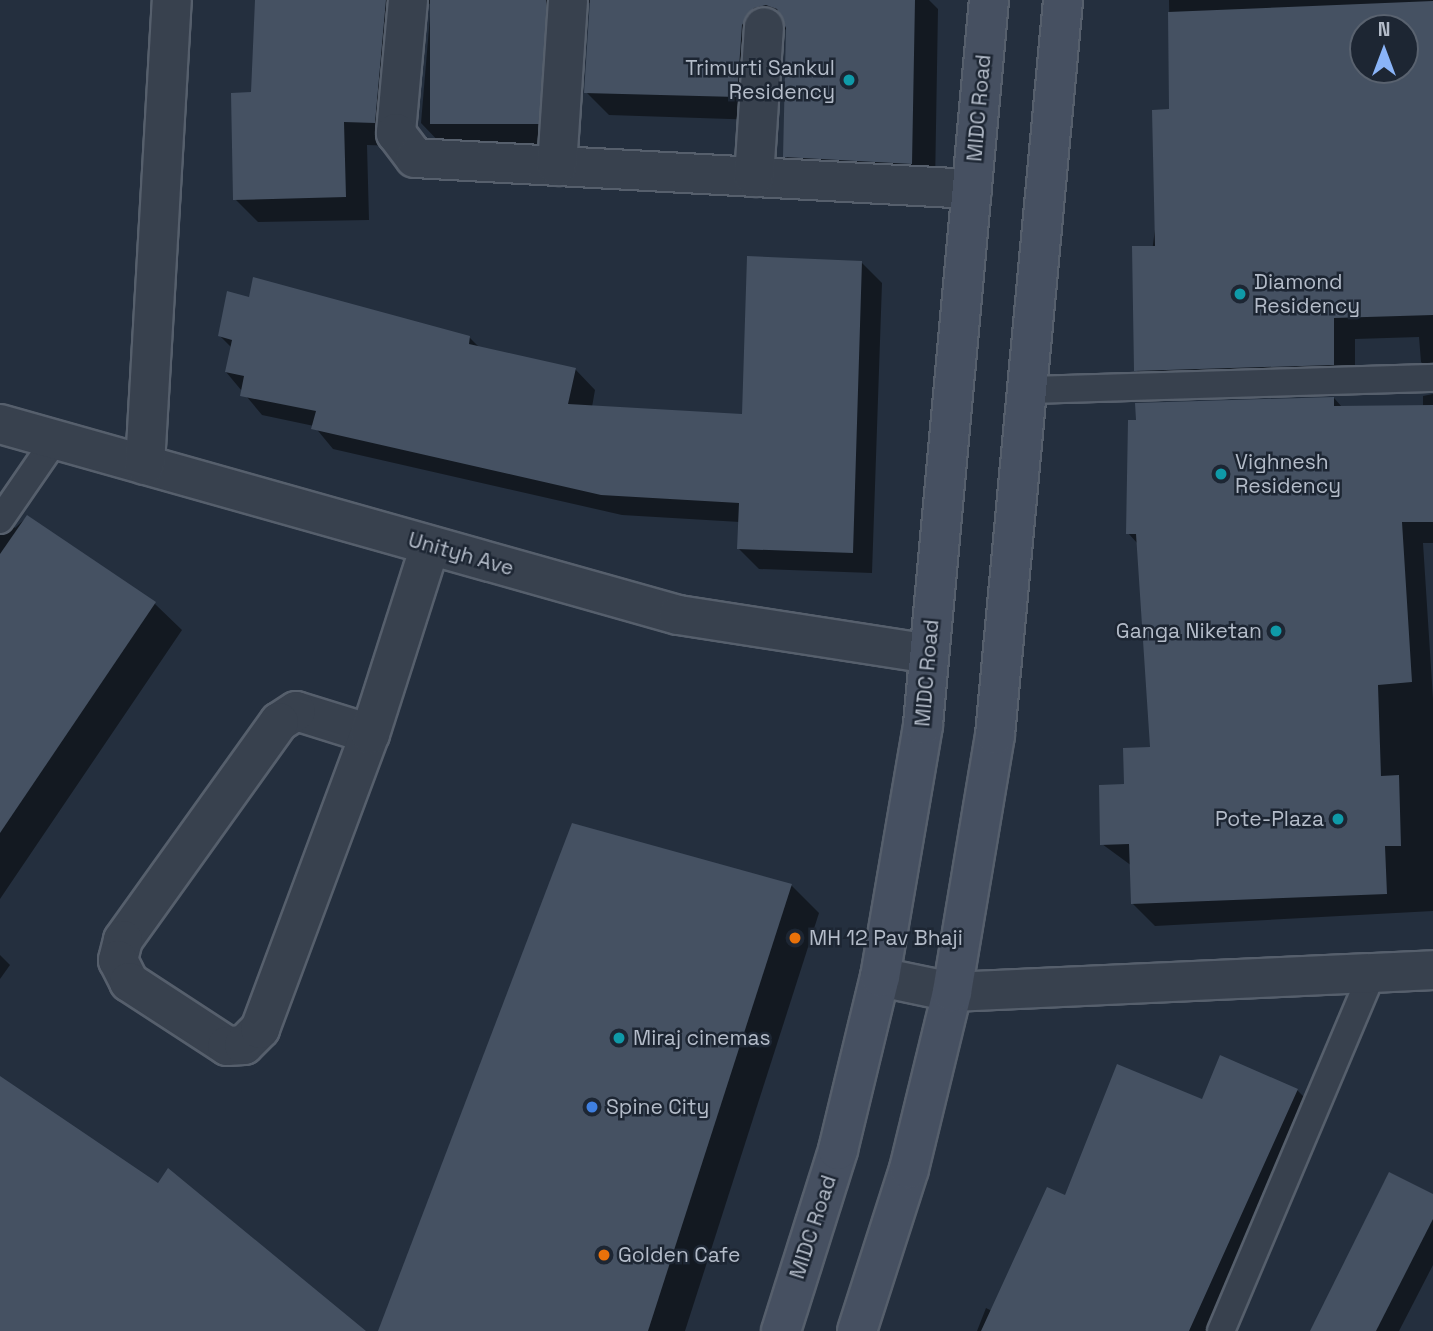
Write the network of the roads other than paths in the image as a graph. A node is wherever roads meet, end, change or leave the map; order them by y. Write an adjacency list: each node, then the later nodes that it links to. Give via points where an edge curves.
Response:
1 (172, 0): 14 (street)
2 (408, 0): 7 (street, via 396,133 403,150 415,158)
3 (568, 0): 7 (street)
4 (989, 0): 9 (main road, MIDC Road)
5 (1063, 0): 11 (main road)
6 (764, 27): 8 (street)
7 (557, 166): 8 (street)
8 (754, 177): 9 (street)
9 (972, 189): 17 (main road, MIDC Road)
10 (1433, 378): 11 (lane)
11 (1027, 390): 22 (main road, via 995,735)
12 (0, 424): 13 (street, Unityh Ave)
13 (55, 440): 14 (street, Unityh Ave); 15 (lane)
14 (145, 465): 16 (street, Unityh Ave)
15 (0, 520)
16 (430, 546): 17 (street, Unityh Ave, via 678,615); 18 (street)
17 (929, 654): 21 (main road, MIDC Road)
18 (370, 734): 18 (street, via 260,1029 244,1045 227,1046 129,982 118,960 122,940 279,722 296,711)
19 (1433, 970): 20 (street)
20 (1372, 973): 22 (street); 25 (lane)
21 (880, 977): 22 (street); 23 (main road, MIDC Road, via 838,1150)
22 (952, 992): 24 (main road, via 909,1169)
23 (780, 1331)
24 (857, 1331)
25 (1221, 1331)

